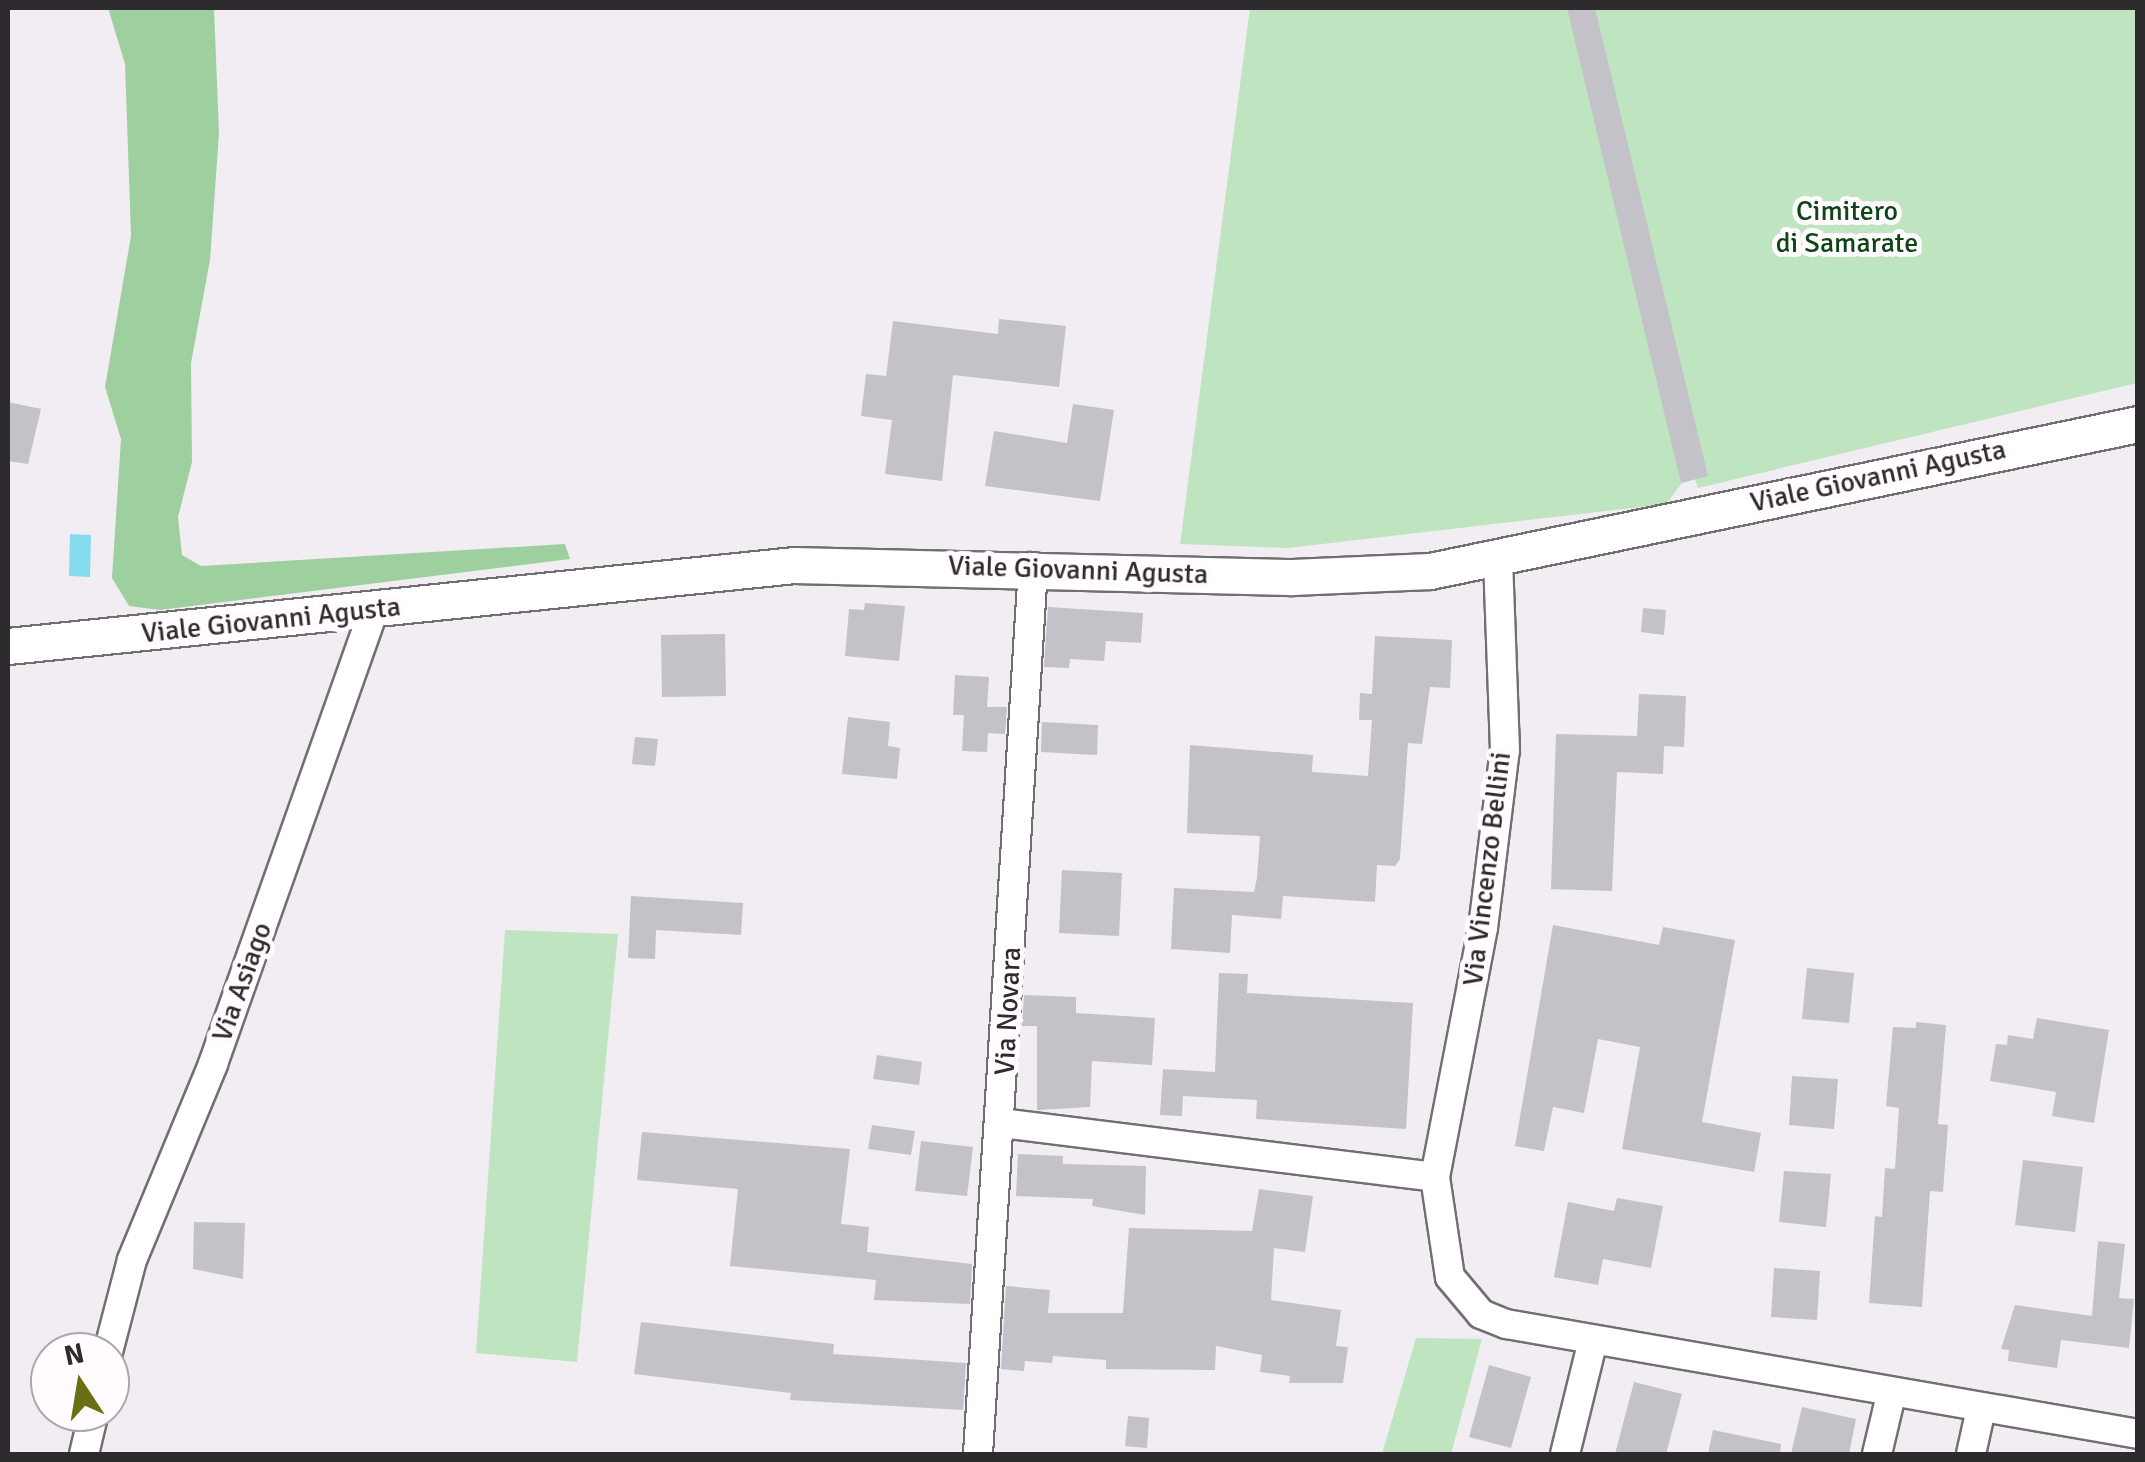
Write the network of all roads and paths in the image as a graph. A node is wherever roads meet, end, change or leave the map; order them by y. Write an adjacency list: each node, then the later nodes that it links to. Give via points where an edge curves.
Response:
1 (2138, 424): 2 (street, Viale Giovanni Agusta)
2 (1498, 558): 3 (street, Viale Giovanni Agusta, via 1361,576); 7 (street, Via Vincenzo Bellini, via 1504,750 1483,928)
3 (1033, 567): 4 (street, Viale Giovanni Agusta, via 794,565); 6 (street, Via Novara)
4 (374, 610): 5 (street, Viale Giovanni Agusta); 8 (street, Via Asiago, via 213,1064 132,1260)
5 (8, 646)
6 (1002, 1123): 7 (street); 13 (street, Via Novara)
7 (1435, 1177): 9 (street, Via Vincenzo Bellini, via 1443,1198 1444,1250 1465,1299 1506,1324)
8 (113, 1332)
9 (1593, 1340): 10 (street, Via Vincenzo Bellini); 14 (street)
10 (1891, 1395): 11 (street, Via Vincenzo Bellini); 15 (street)
11 (1980, 1409): 12 (street, Via Vincenzo Bellini); 16 (street)
12 (2138, 1434)
13 (978, 1454)
14 (1565, 1454)
15 (1877, 1454)
16 (1971, 1454)

